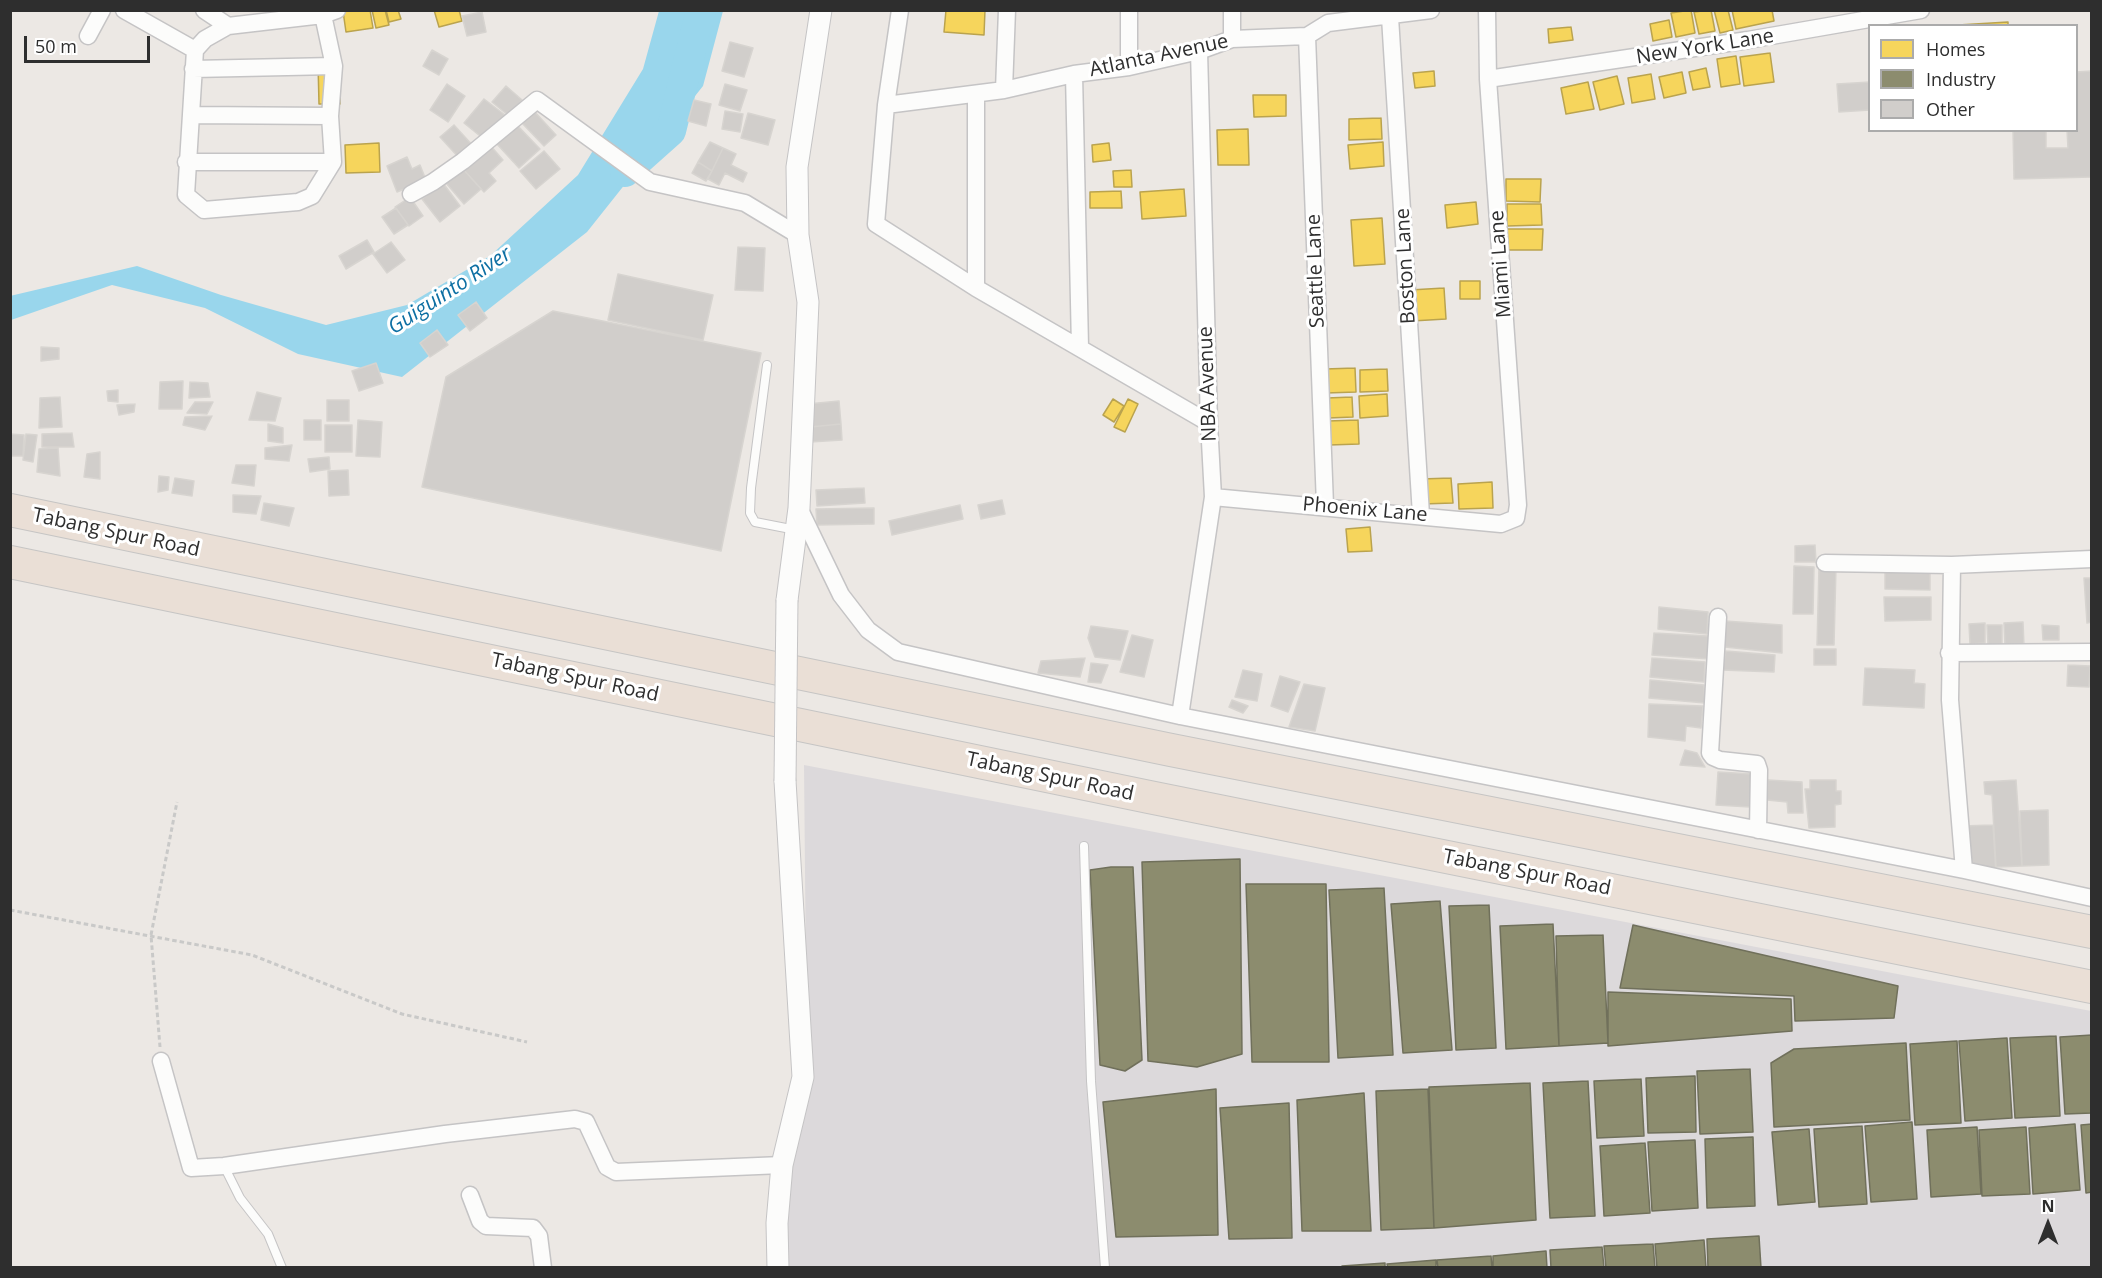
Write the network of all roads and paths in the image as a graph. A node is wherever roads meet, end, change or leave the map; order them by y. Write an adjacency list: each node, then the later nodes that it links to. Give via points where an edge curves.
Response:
1 (102, 10): 16 (street)
2 (124, 10): 19 (street)
3 (204, 10): 15 (street)
4 (821, 10): 34 (street, via 797,167)
5 (900, 10): 28 (street)
6 (1007, 10): 26 (street)
7 (1129, 10): 22 (street)
8 (1232, 10): 18 (street)
9 (1431, 10): 14 (street, Atlanta Avenue)
10 (1487, 10): 25 (street, Miami Lane)
11 (1921, 10): 25 (street, New York Lane)
12 (325, 12): 15 (street); 21 (street)
13 (1328, 17): 14 (street, Atlanta Avenue); 17 (street, Atlanta Avenue)
14 (1390, 17): 43 (street, Boston Lane)
15 (228, 26): 19 (street, via 205,39)
16 (88, 36)
17 (1307, 36): 18 (street, Atlanta Avenue); 40 (street, Seattle Lane)
18 (1232, 39): 20 (street, Atlanta Avenue)
19 (195, 50): 23 (street)
20 (1199, 51): 22 (street, Atlanta Avenue); 38 (street, NBA Avenue)
21 (334, 66): 23 (street); 30 (street)
22 (1129, 67): 24 (street, Atlanta Avenue)
23 (193, 69): 29 (street)
24 (1074, 74): 26 (street, Atlanta Avenue); 36 (street)
25 (1488, 79): 44 (street, Miami Lane)
26 (1004, 90): 27 (street, Atlanta Avenue)
27 (976, 94): 28 (street, Atlanta Avenue); 35 (street)
28 (886, 105): 35 (street, via 876,224)
29 (191, 116): 30 (street); 31 (street)
30 (330, 116): 32 (street)
31 (186, 162): 32 (street); 32 (street, via 186,195 204,210 298,202 312,196)
32 (333, 162)
33 (411, 194): 34 (street, via 463,161 537,100 650,182 745,203)
34 (798, 235): 41 (street, via 808,302)
35 (976, 288): 36 (street)
36 (1080, 346): 38 (street)
37 (767, 365): 45 (lane, via 750,513 755,522)
38 (1209, 423): 39 (street, NBA Avenue)
39 (1213, 497): 40 (street, Phoenix Lane); 53 (street, NBA Avenue)
40 (1325, 505): 43 (street, Phoenix Lane)
41 (799, 508): 45 (street); 53 (street, via 841,595 868,630 898,652)
42 (10, 510): 60 (highway, Tabang Spur Road, via 1171,750)
43 (1421, 515): 44 (street, Phoenix Lane, via 1502,524)
44 (1516, 518)
45 (796, 530): 65 (street, bridge, via 787,600 785,781 803,1077)
46 (2091, 559): 49 (street)
47 (10, 562): 62 (highway, Tabang Spur Road)
48 (1825, 563): 49 (street)
49 (1952, 565): 52 (street)
50 (1718, 617): 55 (street, via 1710,753 1720,760 1757,764)
51 (2091, 652): 52 (street)
52 (1949, 653): 57 (street)
53 (1180, 716): 55 (street)
54 (177, 802): 61 (path)
55 (1758, 830): 57 (street)
56 (1084, 846): 71 (lane, via 1091,1081)
57 (1964, 870): 58 (street)
58 (2091, 898)
59 (10, 910): 61 (path)
60 (2091, 932)
61 (151, 934): 63 (path, via 252,955 402,1014); 64 (path)
62 (2091, 987)
63 (527, 1042)
64 (161, 1061): 66 (street, via 191,1168)
65 (782, 1165): 66 (street, via 616,1172 607,1167 586,1122 575,1119); 70 (street)
66 (224, 1166): 68 (lane, via 240,1198 268,1234)
67 (470, 1195): 69 (street, via 480,1221 486,1226 533,1228 539,1236)
68 (282, 1268)
69 (543, 1268)
70 (778, 1268)
71 (1105, 1268)

